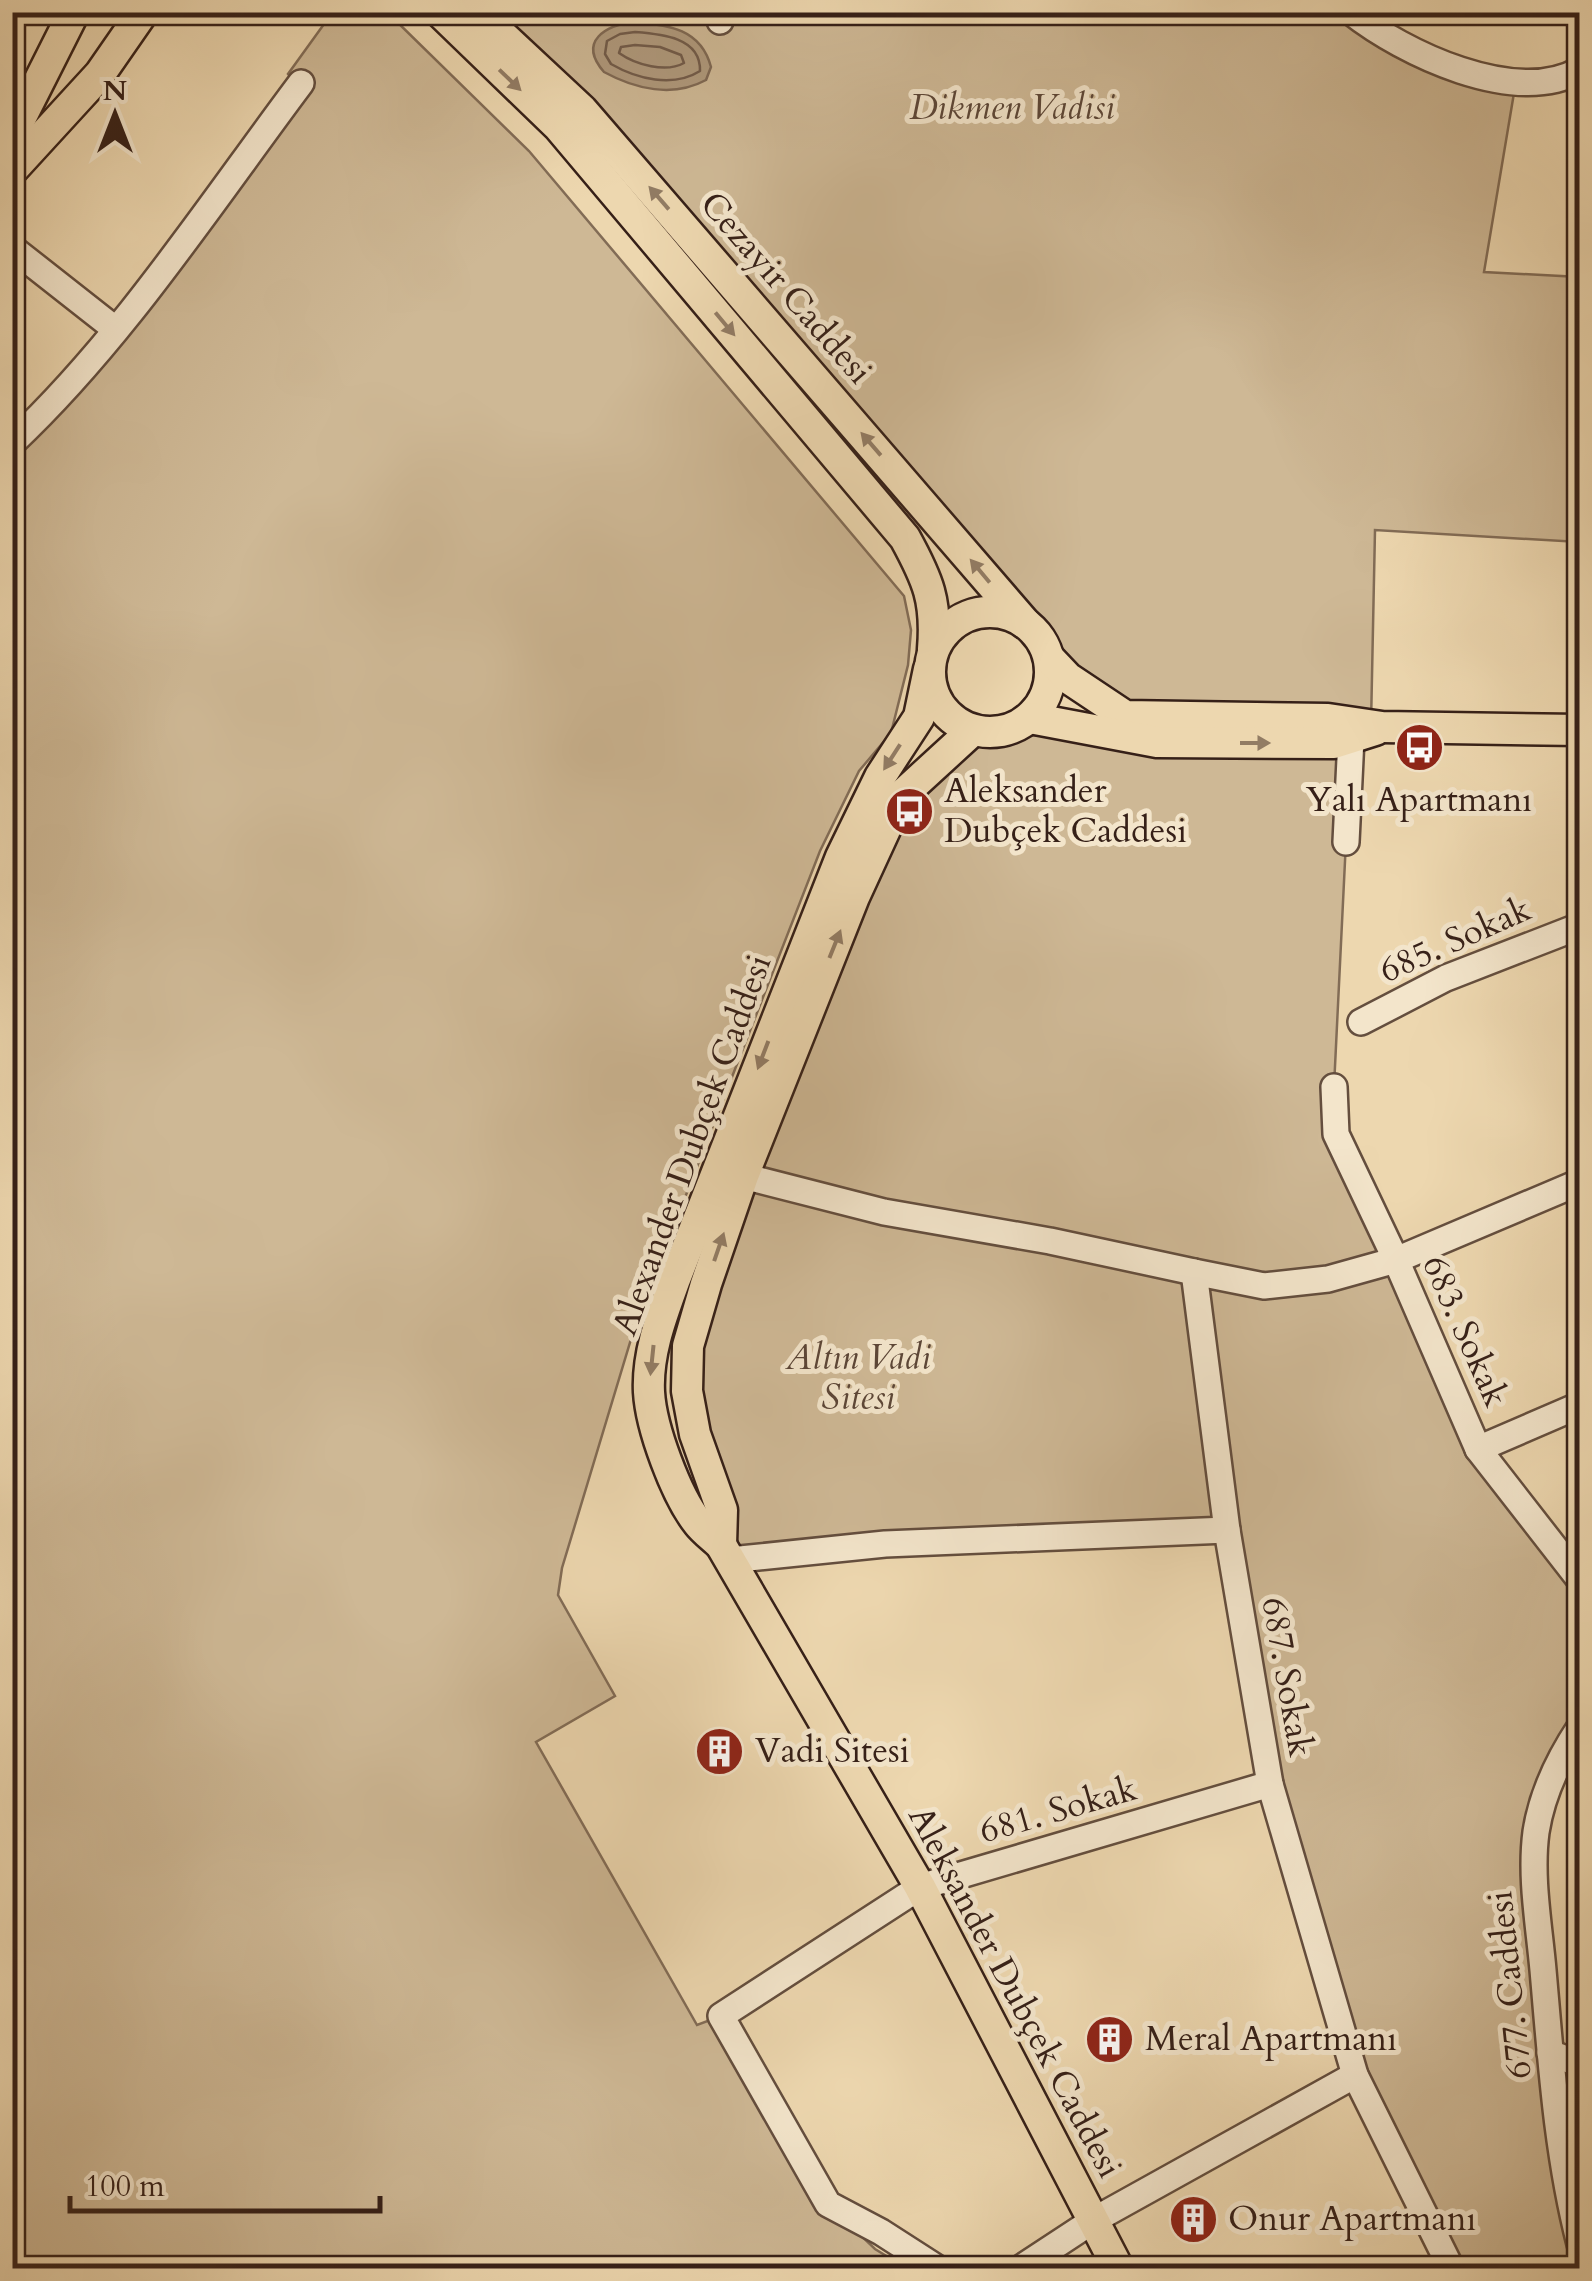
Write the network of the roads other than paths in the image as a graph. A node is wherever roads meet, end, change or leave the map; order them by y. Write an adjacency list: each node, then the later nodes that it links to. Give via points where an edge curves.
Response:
1 (74, 12): 8 (main road)
2 (143, 12): 9 (main road, via 100,74)
3 (440, 12): 15 (main road, Cezayir Caddesi, one-way to 15, via 559,127 905,538 928,580 936,614)
4 (477, 12): 13 (main road, Cezayir Caddesi, one-way to 4, via 582,110)
5 (1351, 12): 6 (street, via 1414,50 1484,78 1534,82)
6 (1580, 70)
7 (300, 83): 11 (street)
8 (12, 135)
9 (12, 170)
10 (12, 248): 11 (street)
11 (115, 329): 12 (street)
12 (12, 443)
13 (1025, 623): 14 (main road); 15 (main road, via 976,613 944,633)
14 (1049, 658): 16 (main road, via 1050,683); 17 (main road, via 1126,716)
15 (931, 659): 19 (main road, via 931,689 940,707); 32 (main road, Alexander Dubçek Caddesi, one-way to 32, via 918,717 841,856 655,1332 649,1393 662,1446 698,1523)
16 (1030, 718): 17 (main road, via 1157,742); 19 (main road, via 1012,729)
17 (1177, 730): 20 (main road)
18 (1580, 730): 20 (main road, via 1382,727)
19 (972, 731): 25 (main road, Alexander Dubçek Caddesi, one-way to 19, via 900,796)
20 (1338, 733): 21 (street)
21 (1346, 842)
22 (1580, 926): 23 (street, 685. Sokak, via 1446,978)
23 (1361, 1022)
24 (1334, 1087): 27 (street, 683. Sokak, via 1336,1134)
25 (743, 1176): 28 (street, via 884,1212); 32 (main road, Alexander Dubçek Caddesi, one-way to 25, via 722,1510 687,1391 688,1346)
26 (1580, 1182): 27 (street)
27 (1396, 1260): 28 (street, via 1264,1286); 30 (street, 683. Sokak)
28 (1194, 1272): 31 (street, 687. Sokak)
29 (1580, 1405): 30 (street)
30 (1478, 1450): 33 (street, 683. Sokak)
31 (1227, 1530): 32 (street); 35 (street, 687. Sokak)
32 (726, 1552): 36 (main road, Aleksander Dubçek Caddesi)
33 (1580, 1580)
34 (1580, 1727): 37 (street, 677. Caddesi, via 1558,1760 1536,1832)
35 (1270, 1784): 36 (street, 681. Sokak); 39 (street, 687. Sokak)
36 (920, 1887): 40 (main road, Aleksander Dubçek Caddesi); 42 (street, 681. Sokak, via 721,2016 828,2204)
37 (1550, 2054): 38 (street); 41 (street, 677. Caddesi)
38 (1580, 2064)
39 (1355, 2075): 40 (street); 45 (street, 687. Sokak)
40 (1094, 2220): 43 (street); 44 (main road, Aleksander Dubçek Caddesi)
41 (1580, 2244)
42 (938, 2268)
43 (1020, 2268)
44 (1118, 2268)
45 (1451, 2268)

